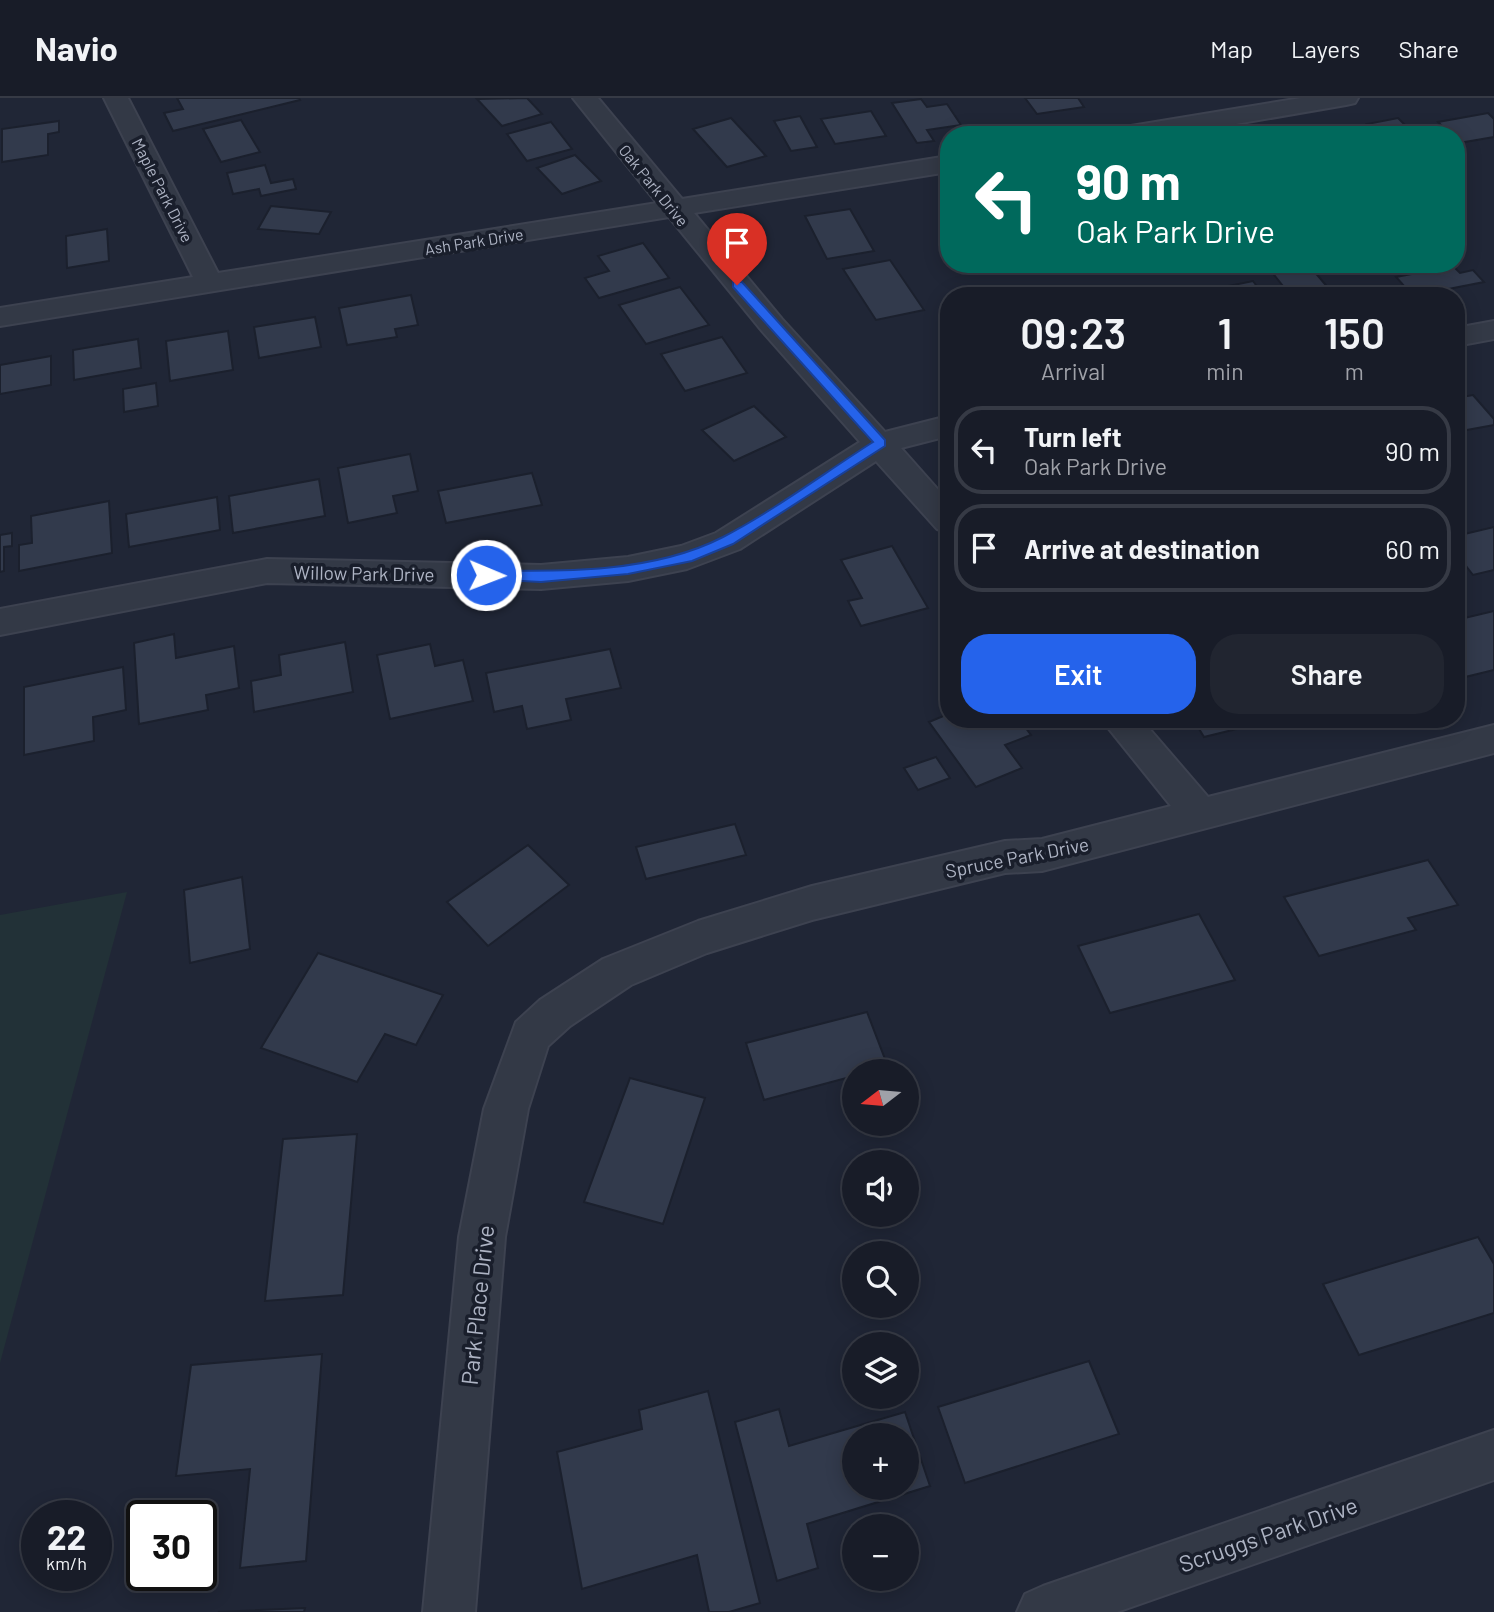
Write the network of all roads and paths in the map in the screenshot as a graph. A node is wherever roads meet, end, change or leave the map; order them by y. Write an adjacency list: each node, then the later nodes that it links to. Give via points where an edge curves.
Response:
1 (116, 98): 7 (street, Maple Park Drive)
2 (585, 98): 6 (street, Oak Park Drive)
3 (1346, 98): 4 (street)
4 (1179, 126)
5 (940, 165): 6 (street, Ash Park Drive)
6 (674, 210): 7 (street, Ash Park Drive); 12 (street, Oak Park Drive)
7 (209, 282): 8 (street, Ash Park Drive)
8 (0, 317)
9 (1494, 330): 10 (street)
10 (1465, 335)
11 (940, 428): 12 (street, Willow Park Drive)
12 (881, 443): 13 (street, Oak Park Drive); 14 (street, Willow Park Drive, via 728,541 664,562 541,577 267,571)
13 (940, 512)
14 (0, 622)
15 (1127, 728): 17 (street)
16 (1494, 739): 17 (street, Spruce Park Drive)
17 (1200, 814): 18 (street, Spruce Park Drive, via 1042,855 1005,857 812,903 698,938 617,972)
18 (555, 1013): 20 (street, Park Place Drive, via 531,1035 506,1109 482,1237)
19 (1494, 1455): 21 (street, Scruggs Park Drive)
20 (449, 1612)
21 (1043, 1612)

